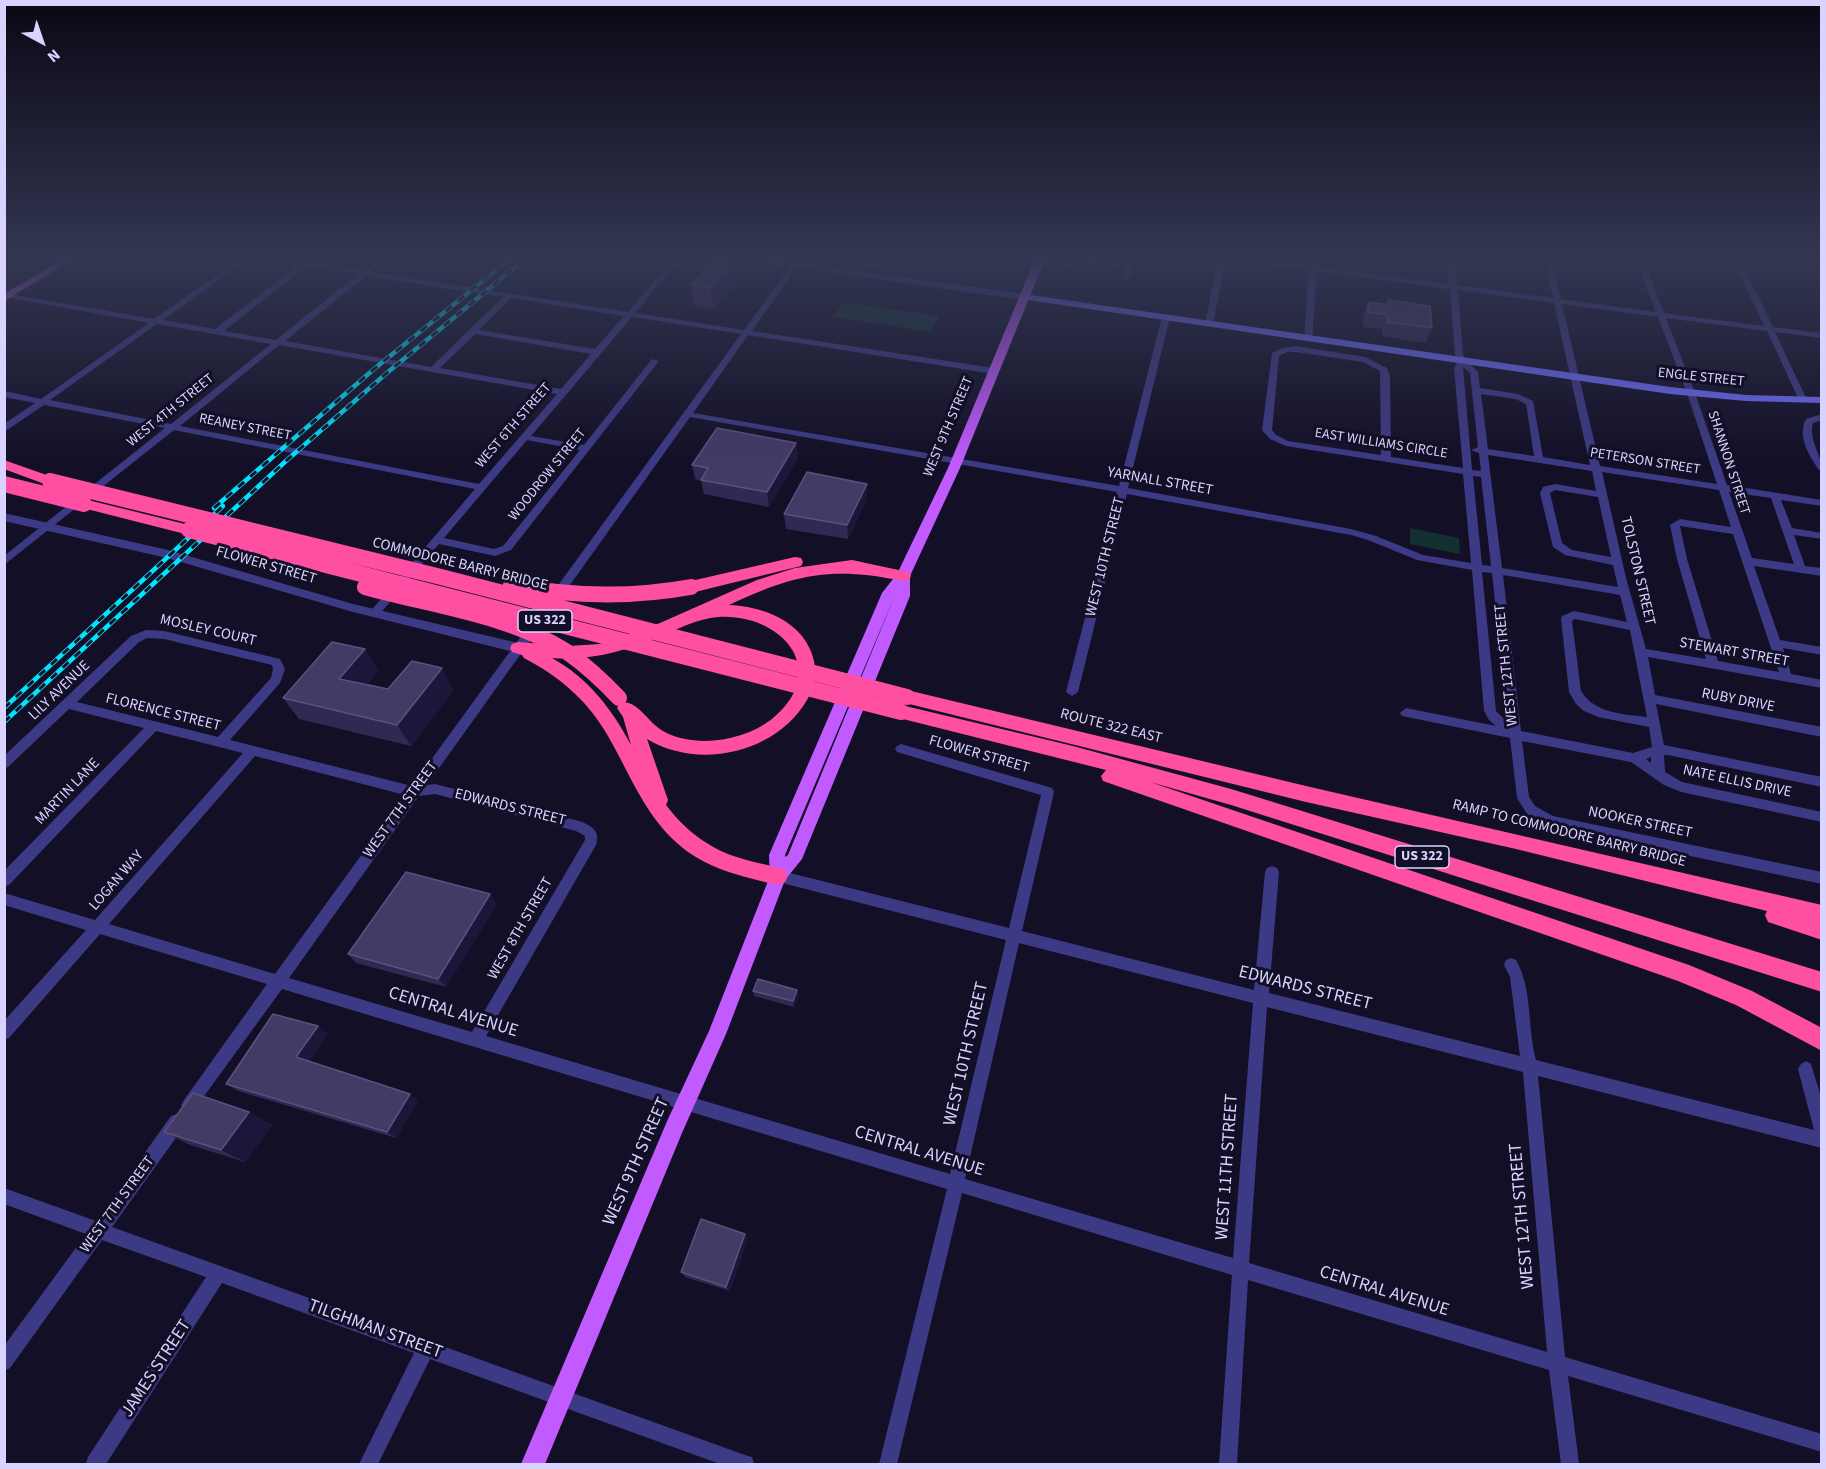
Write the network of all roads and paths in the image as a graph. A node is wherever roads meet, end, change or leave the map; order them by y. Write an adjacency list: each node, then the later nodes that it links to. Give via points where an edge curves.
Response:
1 (146, 328): 36 (street)
2 (189, 328): 18 (street)
3 (223, 328): 18 (street)
4 (297, 328): 23 (street, WEST 4TH STREET)
5 (477, 328): 19 (street)
6 (618, 328): 24 (street, WEST 6TH STREET)
7 (716, 328): 20 (street)
8 (748, 328): 20 (street, WEST 7TH STREET)
9 (1012, 328): 28 (main road, WEST 9TH STREET)
10 (1163, 328): 58 (street, WEST 10TH STREET)
11 (1231, 328): 22 (main road, ENGLE STREET)
12 (1309, 328): 22 (street)
13 (1457, 328): 26 (street, WEST 12TH STREET)
14 (1565, 328): 29 (street, TOLSTON STREET)
15 (1666, 328): 33 (street, SHANNON STREET)
16 (1753, 328): 17 (street)
17 (1771, 330): 21 (street); 34 (street)
18 (217, 332): 23 (street)
19 (473, 332): 24 (street); 27 (street)
20 (745, 332): 28 (street); 37 (street, WEST 7TH STREET)
21 (1821, 336)
22 (1308, 340): 26 (main road, ENGLE STREET)
23 (278, 343): 27 (street); 39 (street, WEST 4TH STREET)
24 (597, 352): 31 (street, WEST 6TH STREET)
25 (655, 361): 42 (street, WOODROW STREET)
26 (1462, 361): 29 (main road, ENGLE STREET); 30 (street, WEST 12TH STREET, via 1474,372); 43 (street, WEST 12TH STREET, via 1458,368)
27 (433, 370): 31 (street)
28 (994, 371): 47 (main road, WEST 9TH STREET)
29 (1575, 376): 33 (main road, ENGLE STREET); 49 (street, TOLSTON STREET)
30 (1476, 390): 44 (street, WEST 12TH STREET); 46 (street, via 1518,397 1530,403)
31 (562, 392): 41 (street, WEST 6TH STREET)
32 (4, 393): 36 (street, REANEY STREET)
33 (1691, 393): 34 (main road, ENGLE STREET); 57 (street, SHANNON STREET)
34 (1803, 400): 35 (main road, ENGLE STREET)
35 (1821, 400)
36 (45, 401): 39 (street, REANEY STREET); 40 (street)
37 (686, 414): 47 (street, YARNALL STREET); 87 (street, WEST 7TH STREET)
38 (1821, 417): 50 (street, via 1809,421 1806,434)
39 (172, 428): 56 (street, REANEY STREET); 66 (street, WEST 4TH STREET)
40 (4, 429)
41 (523, 436): 42 (street); 56 (street, WEST 6TH STREET)
42 (587, 448): 71 (street, WOODROW STREET, via 507,548 495,553)
43 (1465, 448): 44 (street, PETERSON STREET); 52 (street, WEST 12TH STREET)
44 (1483, 451): 46 (street, PETERSON STREET); 53 (street, WEST 12TH STREET)
45 (1386, 458): 45 (street, EAST WILLIAMS CIRCLE, via 1386,376 1379,366 1296,349 1281,351 1274,359 1267,427 1273,437 1286,443); 52 (street, EAST WILLIAMS CIRCLE)
46 (1539, 459): 49 (street, PETERSON STREET)
47 (956, 461): 58 (street, YARNALL STREET); 80 (main road, WEST 9TH STREET)
48 (4, 464): 54 (highway)
49 (1596, 468): 57 (street, PETERSON STREET); 60 (street, TOLSTON STREET)
50 (1821, 468)
51 (4, 470): 54 (highway, COMMODORE BARRY BRIDGE / US 322)
52 (1466, 472): 53 (street, EAST WILLIAMS CIRCLE); 76 (street, WEST 12TH STREET)
53 (1485, 475): 78 (street, WEST 12TH STREET)
54 (50, 481): 65 (highway, COMMODORE BARRY BRIDGE / US 322, bridge)
55 (4, 484): 63 (highway, US 322, bridge)
56 (480, 487): 71 (street, WEST 6TH STREET)
57 (1722, 488): 61 (street, PETERSON STREET); 68 (street, SHANNON STREET)
58 (1123, 490): 76 (street, YARNALL STREET, via 1350,532 1421,558); 93 (street, WEST 10TH STREET)
59 (4, 491): 63 (highway, bridge)
60 (1602, 495): 74 (street, TOLSTON STREET); 74 (street, via 1555,487 1545,493 1557,545 1569,553)
61 (1775, 496): 62 (street, PETERSON STREET); 69 (street)
62 (1821, 503)
63 (84, 504): 67 (highway, US 322)
64 (4, 517): 66 (street, FLOWER STREET)
65 (216, 522): 75 (highway, bridge, via 547,592 619,597 691,587 795,562 826,561); 97 (highway, COMMODORE BARRY BRIDGE / US 322, bridge, via 441,577)
66 (50, 526): 73 (street, WEST 4TH STREET); 82 (street, FLOWER STREET, via 168,554)
67 (189, 530): 95 (highway, bridge, via 378,591 528,632 579,659); 97 (highway, US 322, bridge)
68 (1737, 531): 72 (street, SHANNON STREET); 90 (street, via 1680,522 1675,525)
69 (1787, 531): 70 (street); 77 (street)
70 (1821, 536)
71 (435, 540): 82 (street, WEST 6TH STREET)
72 (1747, 561): 77 (street); 86 (street, SHANNON STREET)
73 (4, 562)
74 (1617, 562): 81 (street, TOLSTON STREET)
75 (864, 568): 80 (highway); 83 (highway, via 830,567 797,572)
76 (1476, 568): 78 (street, YARNALL STREET); 102 (street, WEST 12TH STREET, via 1490,711)
77 (1801, 569): 79 (street)
78 (1496, 571): 81 (street, YARNALL STREET); 102 (street, WEST 12TH STREET)
79 (1821, 572)
80 (903, 576): 119 (main road, WEST 9TH STREET, via 889,593 777,855)
81 (1624, 592): 84 (street, TOLSTON STREET)
82 (374, 613): 87 (street, FLOWER STREET)
83 (687, 616): 87 (highway, via 622,644 590,651); 95 (highway, via 739,611 760,615 786,629 799,642 808,666 798,702 765,732 742,742 710,747 679,745 658,737)
84 (1632, 627): 88 (street, TOLSTON STREET); 99 (street, via 1574,615 1566,618 1575,692 1590,709)
85 (135, 639): 96 (street, LILY AVENUE); 103 (street, MOSLEY COURT, via 146,634 164,635 276,662 276,680)
86 (1775, 643): 89 (street); 91 (street, SHANNON STREET)
87 (518, 648): 112 (street, WEST 7TH STREET); 116 (highway, via 558,668 591,698)
88 (1641, 651): 90 (street, STEWART STREET); 94 (street, TOLSTON STREET)
89 (1821, 651)
90 (1713, 665): 91 (street, STEWART STREET)
91 (1787, 678): 92 (street, STEWART STREET)
92 (1821, 684)
93 (1072, 692)
94 (1649, 698): 99 (street, TOLSTON STREET); 101 (street, RUBY DRIVE)
95 (622, 703): 116 (highway, via 636,729)
96 (67, 704): 100 (street, FLORENCE STREET); 109 (street, LILY AVENUE)
97 (904, 704): 104 (highway, US 322); 114 (highway, ROUTE 322 EAST / US 322)
98 (1406, 712): 102 (street, NATE ELLIS DRIVE)
99 (1654, 723): 107 (street, TOLSTON STREET)
100 (154, 726): 103 (street, FLORENCE STREET); 121 (street, MARTIN LANE)
101 (1821, 732)
102 (1514, 734): 108 (street, NATE ELLIS DRIVE); 120 (street, NOOKER STREET, via 1522,798 1540,816)
103 (220, 742): 106 (street, FLORENCE STREET)
104 (1019, 742): 129 (highway, US 322, via 1231,797); 133 (highway, via 1681,972 1754,1003)
105 (901, 749): 113 (street, FLOWER STREET)
106 (252, 750): 112 (street, EDWARDS STREET); 124 (street, LOGAN WAY)
107 (1659, 750): 108 (street); 110 (street, TOLSTON STREET); 111 (street)
108 (1633, 758): 110 (street, NATE ELLIS DRIVE)
109 (4, 764)
110 (1659, 773): 115 (street, NATE ELLIS DRIVE, via 1673,785 1689,790)
111 (1821, 782)
112 (414, 792): 117 (street, EDWARDS STREET, via 435,789 579,826); 128 (street, WEST 7TH STREET)
113 (1047, 792): 126 (street, WEST 10TH STREET)
114 (1306, 794): 123 (highway, RAMP TO COMMODORE BARRY BRIDGE / US 322); 125 (highway, via 1340,806 1794,920)
115 (1821, 817)
116 (667, 821): 119 (highway, via 704,852 730,864)
117 (591, 833): 132 (street, WEST 8TH STREET, via 591,841)
118 (1272, 872): 130 (street, WEST 11TH STREET)
119 (778, 876): 126 (street, EDWARDS STREET); 136 (main road, WEST 9TH STREET, via 726,1015)
120 (1821, 878)
121 (4, 881)
122 (4, 899): 124 (street, CENTRAL AVENUE)
123 (1821, 914)
124 (98, 928): 128 (street, CENTRAL AVENUE); 131 (street, LOGAN WAY)
125 (1821, 931)
126 (1015, 936): 130 (street, EDWARDS STREET); 139 (street, WEST 10TH STREET)
127 (1511, 965): 134 (street, WEST 12TH STREET)
128 (278, 981): 132 (street, CENTRAL AVENUE); 141 (street, WEST 7TH STREET)
129 (1821, 982)
130 (1261, 998): 134 (street, EDWARDS STREET); 142 (street, WEST 11TH STREET)
131 (4, 1032)
132 (476, 1040): 136 (street, CENTRAL AVENUE)
133 (1821, 1040)
134 (1530, 1066): 138 (street, EDWARDS STREET); 146 (street, WEST 12TH STREET)
135 (1806, 1070): 137 (street)
136 (687, 1103): 139 (street, CENTRAL AVENUE); 147 (main road, WEST 9TH STREET)
137 (1821, 1132)
138 (1821, 1140)
139 (956, 1184): 142 (street, CENTRAL AVENUE); 153 (street, WEST 10TH STREET)
140 (4, 1196): 141 (street, TILGHMAN STREET)
141 (99, 1230): 143 (street, TILGHMAN STREET); 145 (street, WEST 7TH STREET)
142 (1242, 1270): 146 (street, CENTRAL AVENUE); 154 (street, WEST 11TH STREET)
143 (218, 1274): 144 (street, TILGHMAN STREET); 149 (street, JAMES STREET)
144 (425, 1348): 147 (street, TILGHMAN STREET); 150 (street)
145 (4, 1362)
146 (1557, 1364): 148 (street, CENTRAL AVENUE); 155 (street, WEST 12TH STREET)
147 (561, 1398): 151 (main road, WEST 9TH STREET); 152 (street, TILGHMAN STREET)
148 (1821, 1443)
149 (95, 1464)
150 (368, 1464)
151 (533, 1464)
152 (745, 1464)
153 (888, 1464)
154 (1228, 1464)
155 (1570, 1464)

